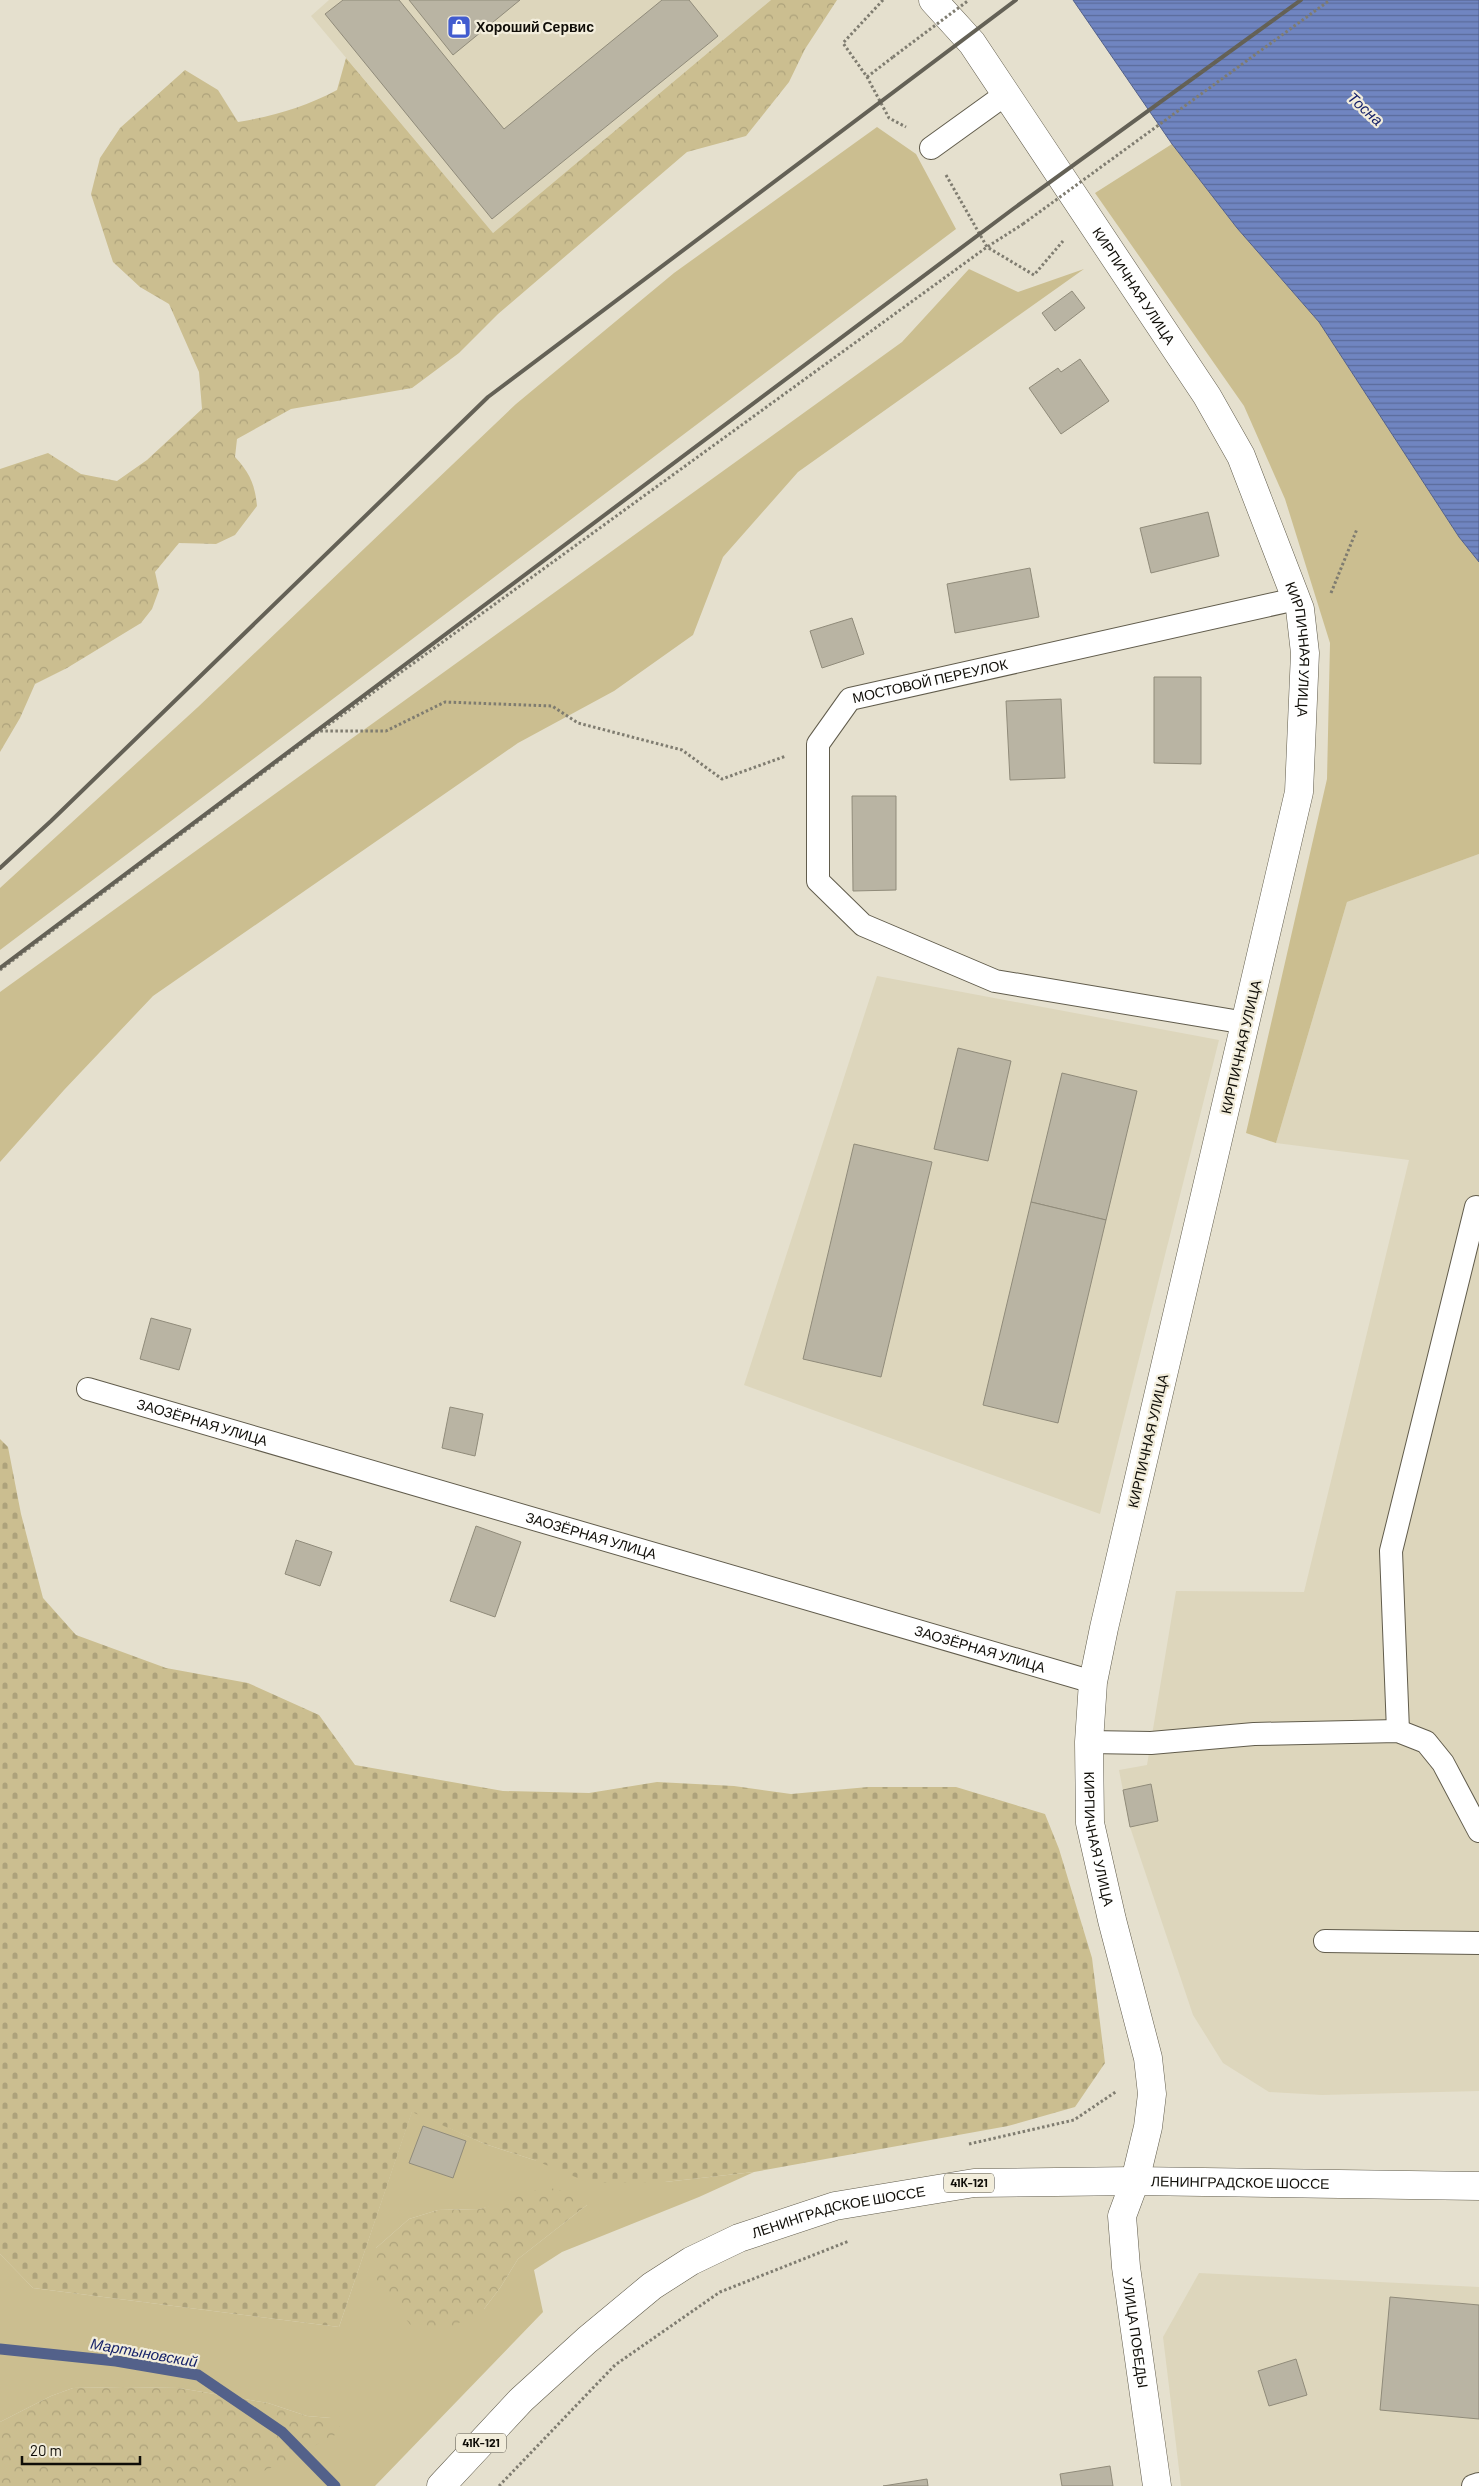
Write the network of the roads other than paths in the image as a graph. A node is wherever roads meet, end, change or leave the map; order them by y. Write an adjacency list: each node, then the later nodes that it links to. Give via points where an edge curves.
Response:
1 (933, 0): 2 (street, КИРПИЧНАЯ УЛИЦА, via 972,44)
2 (1006, 94): 3 (lane); 4 (street, КИРПИЧНАЯ УЛИЦА, via 1207,396 1241,456)
3 (932, 148)
4 (1296, 600): 5 (street, КИРПИЧНАЯ УЛИЦА, via 1305,653 1299,792); 5 (lane, МОСТОВОЙ ПЕРЕУЛОК, via 850,699 818,744 818,881 862,925 995,981)
5 (1246, 1023): 8 (street, КИРПИЧНАЯ УЛИЦА)
6 (1476, 1207): 9 (lane, via 1391,1551)
7 (88, 1389): 8 (lane, ЗАОЗЁРНАЯ УЛИЦА)
8 (1094, 1682): 10 (street, КИРПИЧНАЯ УЛИЦА)
9 (1398, 1732): 10 (lane, via 1254,1734 1151,1743); 11 (lane, via 1426,1742 1443,1763)
10 (1089, 1742): 14 (street, КИРПИЧНАЯ УЛИЦА, via 1090,1822 1148,2058 1152,2094)
11 (1479, 1831)
12 (1324, 1941): 13 (lane)
13 (1479, 1943)
14 (1135, 2181): 15 (street, ЛЕНИНГРАДСКОЕ ШОССЕ / 41К-121); 17 (street, ЛЕНИНГРАДСКОЕ ШОССЕ / 41К-121, via 974,2183 835,2206 739,2238 691,2261 645,2292 587,2340 521,2400); 18 (street, УЛИЦА ПОБЕДЫ, via 1122,2216 1126,2267)
15 (1479, 2186)
16 (1479, 2484): 19 (lane)
17 (441, 2486)
18 (1157, 2486)
19 (1473, 2486)

